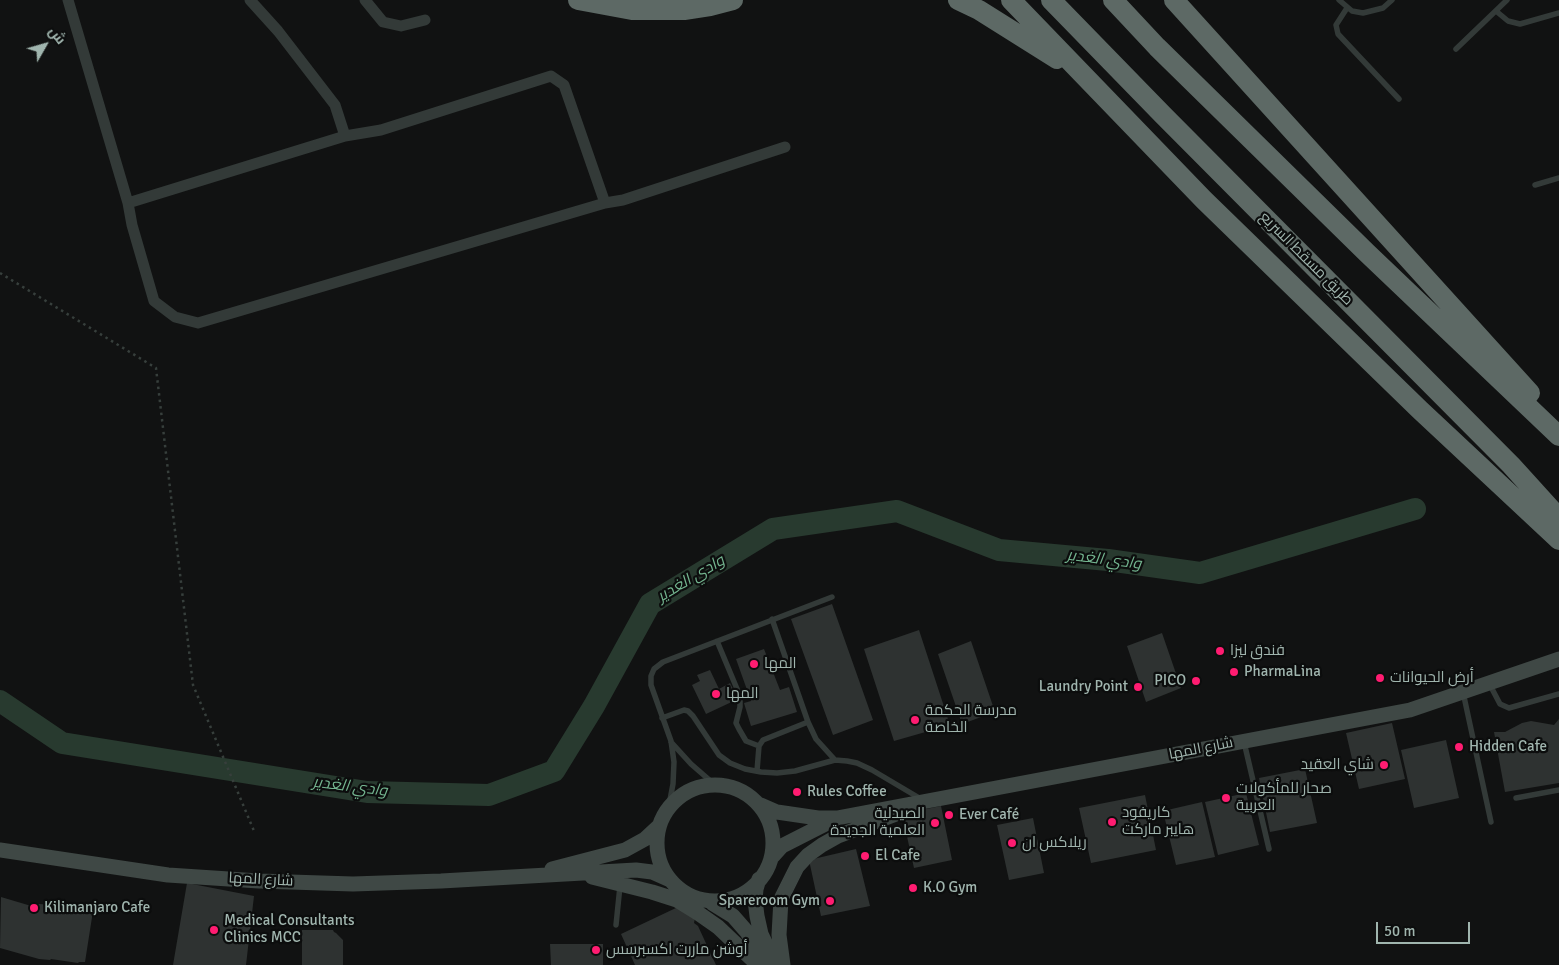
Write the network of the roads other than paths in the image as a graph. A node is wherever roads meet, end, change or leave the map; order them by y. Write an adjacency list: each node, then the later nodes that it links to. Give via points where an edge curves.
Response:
1 (68, 0): 25 (street)
2 (250, 0): 21 (street, via 335,105)
3 (365, 0): 17 (street, via 383,22 401,26)
4 (578, 0): 5 (highway, via 632,10 684,10)
5 (733, 0)
6 (958, 0): 19 (highway)
7 (1011, 0): 19 (highway)
8 (1051, 0): 29 (highway, طريق مسقط السريع, via 1511,464)
9 (1113, 0): 28 (highway, via 1367,253)
10 (1339, 0): 14 (lane)
11 (1392, 0): 14 (lane, via 1383,8 1363,13)
12 (1507, 0): 15 (lane)
13 (1174, 1): 27 (highway, via 1512,371)
14 (1347, 8): 20 (lane, via 1336,25 1338,34)
15 (1496, 11): 16 (lane, via 1516,24); 18 (lane)
16 (1559, 13)
17 (425, 20)
18 (1456, 49)
19 (1085, 76): 30 (highway, via 1204,200)
20 (1399, 99)
21 (345, 136): 25 (street); 26 (street, via 381,130 550,76 564,85)
22 (785, 147): 26 (street)
23 (1559, 178): 24 (lane)
24 (1535, 185)
25 (128, 203): 26 (street, via 154,301 174,317 198,323)
26 (605, 203)
27 (1559, 428)
28 (1559, 436)
29 (1559, 518)
30 (1559, 540)
31 (832, 597): 32 (lane)
32 (772, 619): 33 (lane); 39 (lane)
33 (717, 641): 38 (lane, via 663,662 654,669 650,685); 42 (lane, via 740,696 738,729 746,741)
34 (1559, 660): 35 (street, شارع المها)
35 (1489, 683): 36 (street, شارع المها); 37 (lane, via 1500,704 1509,708)
36 (1463, 692): 41 (street, شارع المها, via 1410,710); 52 (lane)
37 (1559, 694)
38 (662, 718): 40 (lane); 44 (lane, via 688,711 720,755 730,763)
39 (808, 722): 42 (lane, via 766,738); 43 (lane, via 816,739)
40 (670, 741): 45 (lane); 49 (lane, via 674,762)
41 (1244, 741): 48 (street, شارع المها); 54 (lane)
42 (758, 746): 44 (lane)
43 (836, 760): 44 (lane, via 795,771); 48 (lane, via 857,763)
44 (757, 772)
45 (714, 784): 49 (street, via 682,793); 50 (street, via 743,791)
46 (1559, 790): 47 (lane)
47 (1516, 798)
48 (925, 801): 51 (street, شارع المها); 67 (street, via 838,836 808,854 797,867 781,899 779,935)
49 (669, 805): 53 (street)
50 (760, 805): 51 (street, شارع المها, via 777,812); 56 (street, via 772,829)
51 (837, 818): 56 (street, شارع المها, via 782,846)
52 (1492, 822)
53 (658, 826): 58 (street, شارع المها, via 645,839 625,850); 60 (street, via 656,844)
54 (1269, 849)
55 (0, 850): 58 (street, شارع المها, via 168,875 259,881 353,884)
56 (773, 856): 59 (street)
57 (578, 874): 58 (street, شارع المها); 60 (street, شارع المها, via 636,870 652,872); 61 (street)
58 (524, 876)
59 (759, 879): 62 (street, via 745,893); 66 (street, via 755,900 757,916 761,934)
60 (670, 880): 62 (street, via 687,894)
61 (620, 884): 63 (lane); 64 (street, via 669,898 698,913 718,927)
62 (712, 903): 65 (street, via 733,916 747,932)
63 (616, 925)
64 (758, 965)
65 (766, 965)
66 (776, 965)
67 (783, 965)

